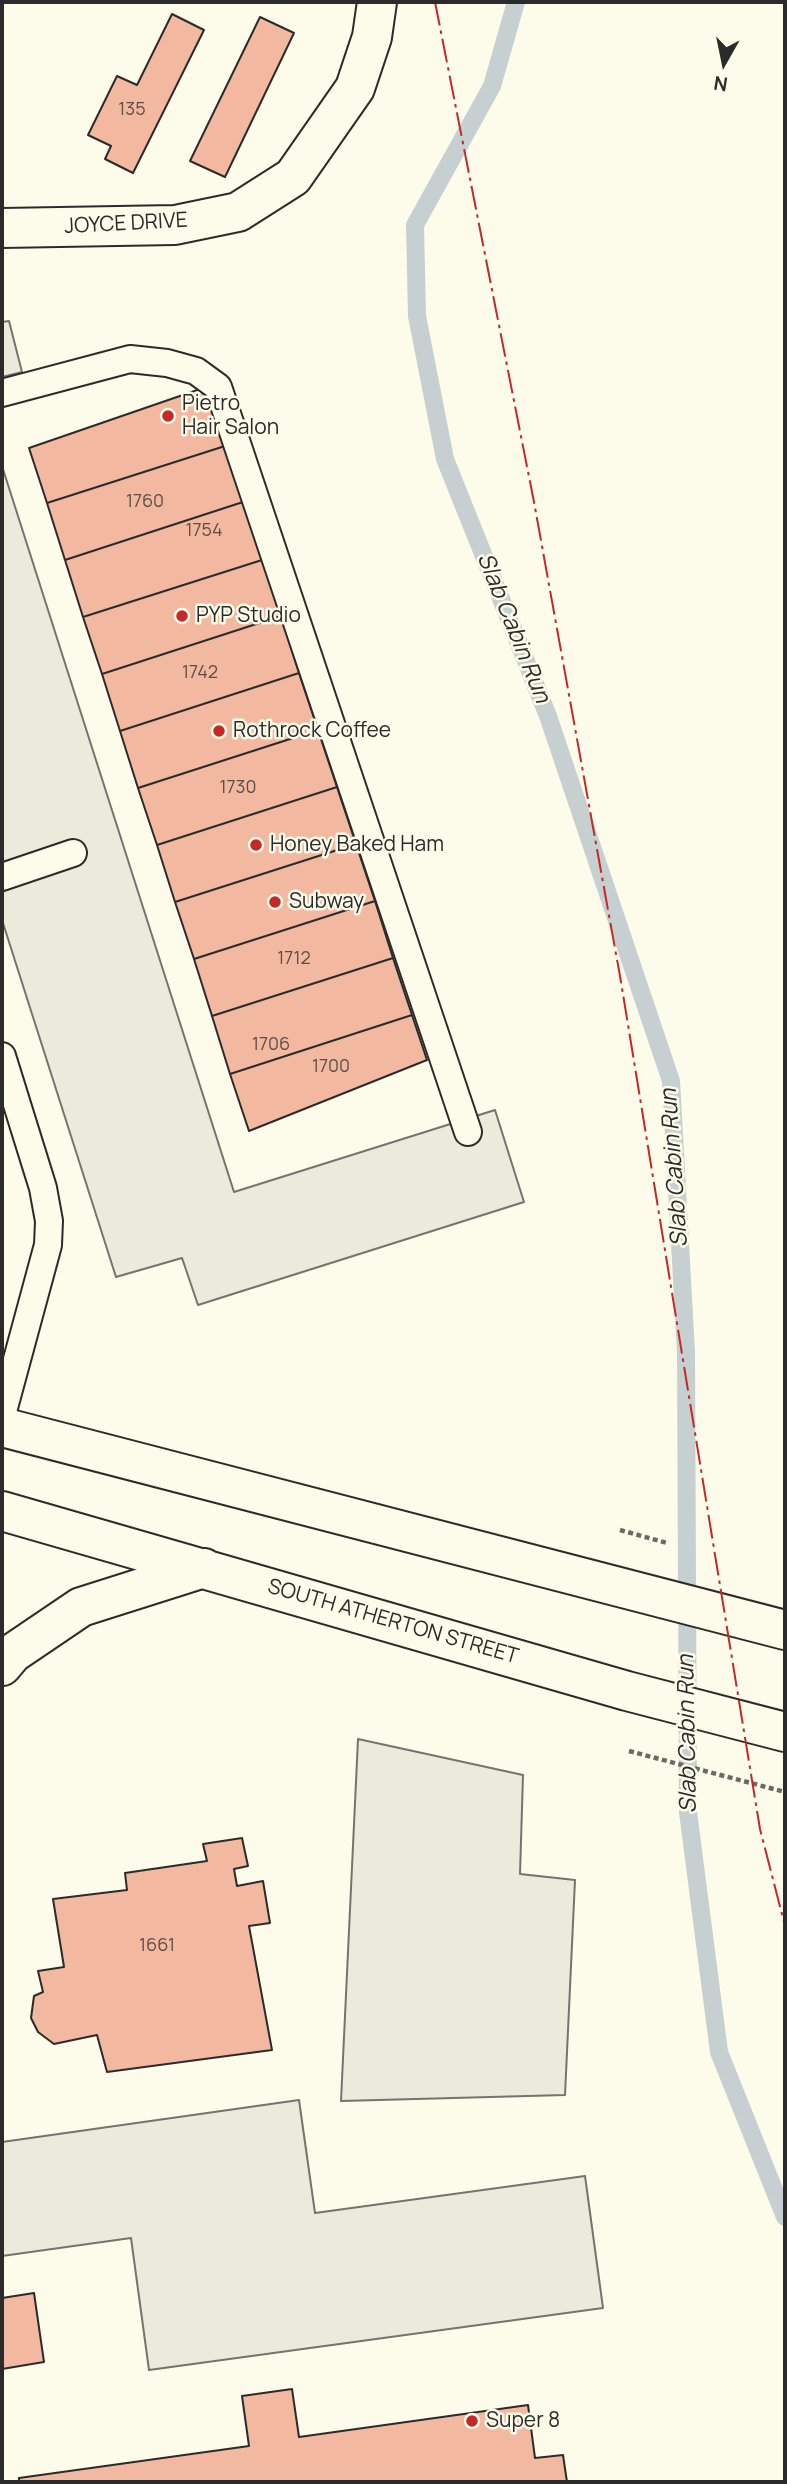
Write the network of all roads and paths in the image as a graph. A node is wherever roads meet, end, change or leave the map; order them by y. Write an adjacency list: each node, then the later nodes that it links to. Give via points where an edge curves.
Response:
1 (377, 2): 2 (main road, JOYCE DRIVE, via 372,37 355,89 293,177 238,212 175,225)
2 (2, 228)
3 (2, 393): 7 (lane, via 130,359 196,371 218,387)
4 (72, 853): 5 (lane)
5 (2, 877)
6 (4, 1072): 8 (lane, via 50,1221 48,1245)
7 (468, 1132)
8 (2, 1415)
9 (2, 1427): 12 (main road)
10 (2, 1511): 11 (main road, SOUTH ATHERTON STREET)
11 (204, 1568): 13 (main road, via 81,1607 13,1653); 14 (main road, SOUTH ATHERTON STREET)
12 (785, 1630)
13 (2, 1666)
14 (785, 1732)
15 (629, 1751): 16 (path)
16 (785, 1792)

